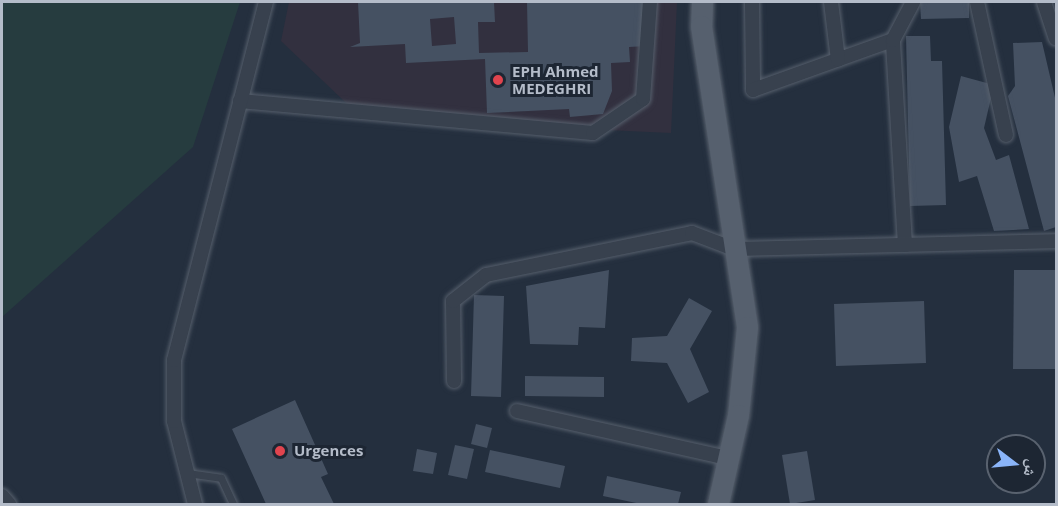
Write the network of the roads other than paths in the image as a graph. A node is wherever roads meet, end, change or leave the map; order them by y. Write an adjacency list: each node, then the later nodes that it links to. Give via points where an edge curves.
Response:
1 (266, 2): 12 (street)
2 (650, 2): 12 (street, via 643,99 594,133)
3 (702, 2): 16 (main road, via 701,26)
4 (752, 2): 11 (street, via 753,90)
5 (831, 2): 11 (street)
6 (913, 2): 10 (street)
7 (977, 2): 13 (street)
8 (1044, 2): 9 (street)
9 (1056, 38)
10 (893, 40): 11 (street); 15 (street)
11 (838, 60)
12 (240, 101): 20 (street, via 174,360 174,422)
13 (1006, 135)
14 (1056, 241): 15 (street)
15 (905, 244): 16 (street)
16 (734, 249): 17 (street, via 692,233 486,275 453,301); 19 (main road, via 747,327 738,415)
17 (454, 381)
18 (517, 411): 19 (street)
19 (728, 458): 25 (main road)
20 (187, 473): 23 (street); 24 (lane, via 221,478)
21 (2, 496): 22 (street)
22 (9, 504)
23 (195, 504)
24 (233, 504)
25 (718, 504)

